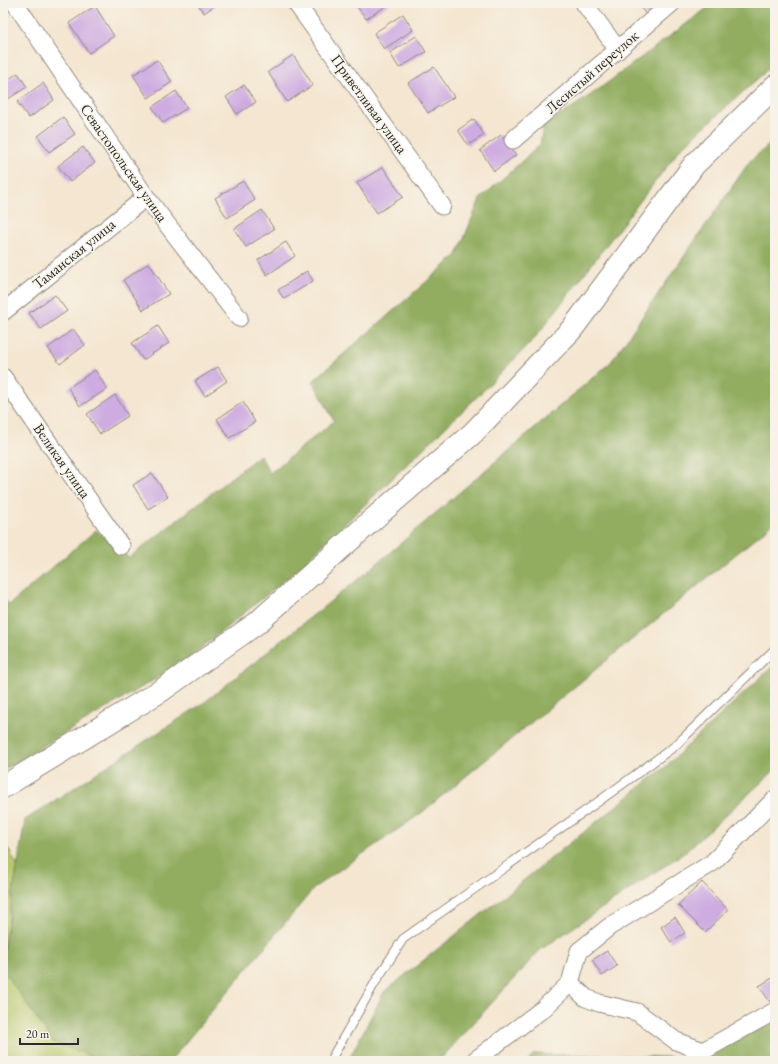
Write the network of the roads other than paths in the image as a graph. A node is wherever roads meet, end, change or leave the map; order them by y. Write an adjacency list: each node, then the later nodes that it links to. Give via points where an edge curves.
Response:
1 (15, 3): 8 (street, Севастопольская улица)
2 (296, 3): 9 (street, Приветливая улица)
3 (584, 3): 5 (street)
4 (672, 3): 5 (street, Лесистый переулок)
5 (618, 50): 7 (street, Лесистый переулок)
6 (775, 86): 15 (main road, via 694,164 572,329 473,433 257,623 162,690)
7 (513, 140)
8 (146, 197): 10 (street, Таманская улица); 11 (street, Севастопольская улица)
9 (442, 206)
10 (3, 312)
11 (239, 318)
12 (3, 377): 13 (street, Великая улица)
13 (122, 546)
14 (775, 649): 19 (lane, via 675,746 403,939)
15 (3, 787)
16 (775, 799): 17 (street, via 712,863 609,927 579,951)
17 (570, 983): 18 (street, via 586,998 599,1004 637,1012 676,1041 703,1051); 20 (street, via 544,1008)
18 (775, 1011)
19 (330, 1061)
20 (474, 1061)

